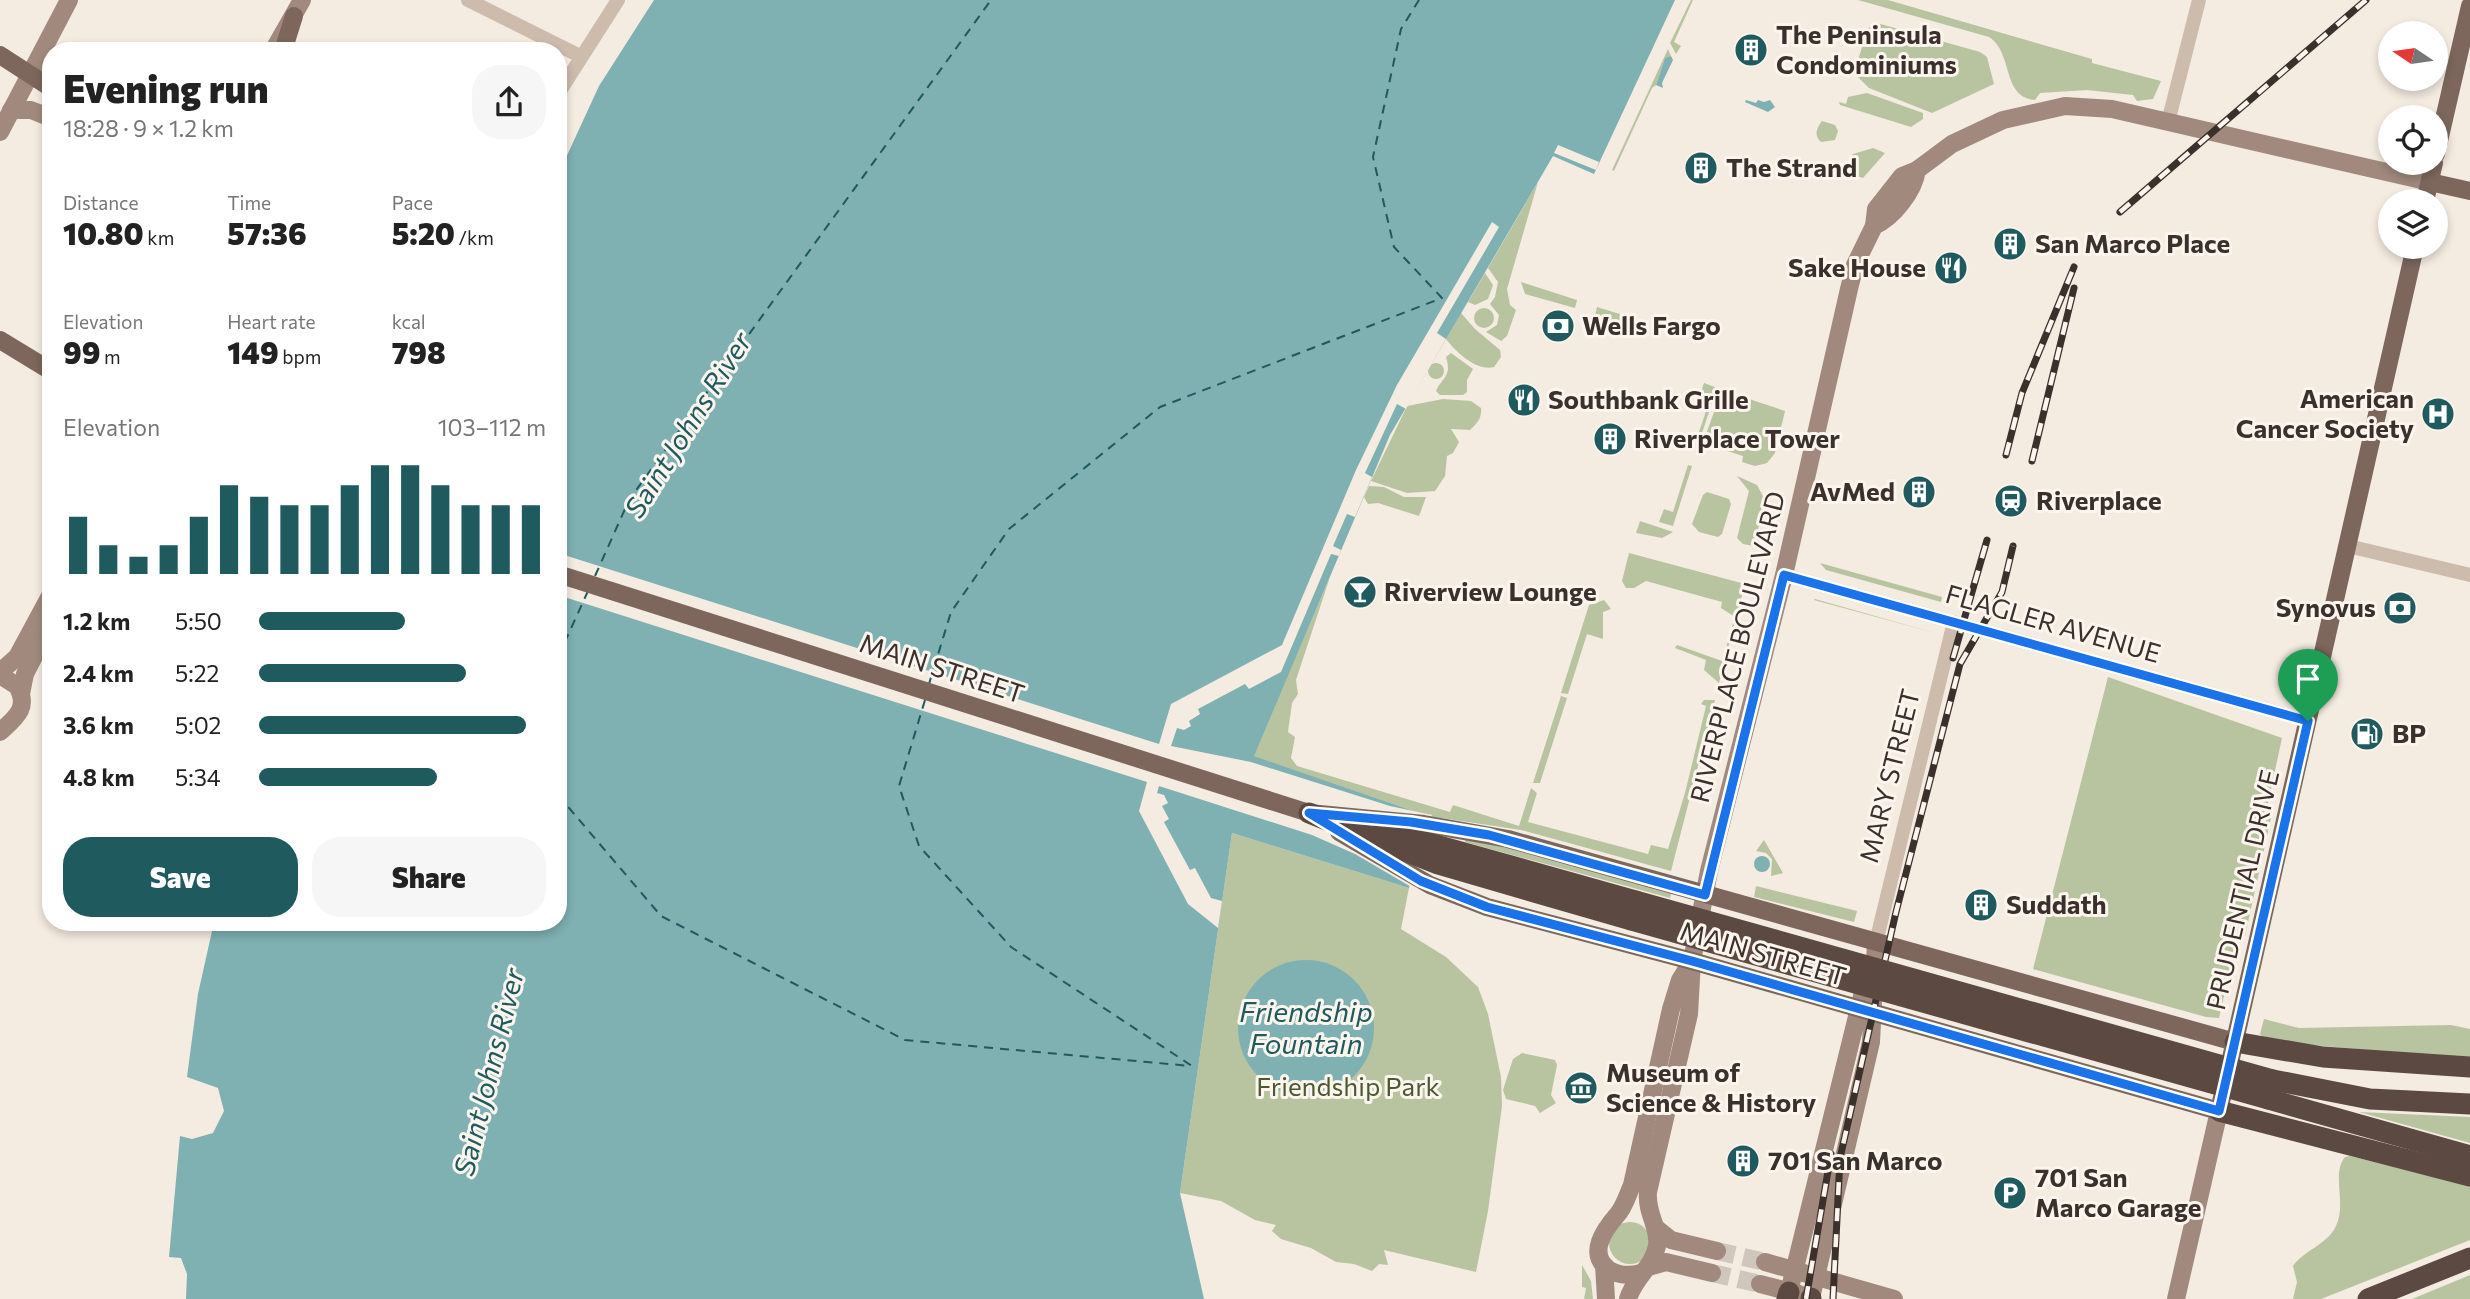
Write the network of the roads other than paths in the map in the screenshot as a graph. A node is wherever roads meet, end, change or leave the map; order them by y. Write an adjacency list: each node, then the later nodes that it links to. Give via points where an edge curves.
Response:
1 (69, 0): 7 (main road)
2 (468, 0): 10 (street)
3 (618, 0): 15 (street)
4 (2199, 0): 23 (street)
5 (2470, 6): 16 (main road)
6 (298, 8): 8 (main road); 9 (main road)
7 (47, 42)
8 (278, 42)
9 (285, 42)
10 (552, 42)
11 (2470, 44): 16 (main road)
12 (567, 50): 15 (street)
13 (42, 52): 17 (main road)
14 (0, 55): 17 (main road)
15 (580, 56): 18 (street)
16 (2458, 60): 20 (main road)
17 (30, 75): 19 (main road); 21 (main road)
18 (567, 78)
19 (42, 82)
20 (2447, 105)
21 (11, 110): 22 (main road); 24 (main road)
22 (42, 114)
23 (2168, 122): 26 (main road, RIVERPLACE BOULEVARD); 33 (main road, RIVERPLACE BOULEVARD, via 2112,109 2066,106 2040,110 1973,132 1902,176 1890,189 1876,209 1874,226 1849,289)
24 (0, 132)
25 (2431, 175): 26 (main road)
26 (2430, 182): 27 (main road); 28 (main road)
27 (2428, 189)
28 (2470, 191)
29 (2412, 259): 32 (main road, PRUDENTIAL DRIVE)
30 (0, 340): 31 (main road)
31 (42, 366)
32 (2348, 546): 34 (street); 41 (main road, PRUDENTIAL DRIVE)
33 (1784, 575): 37 (street, FLAGLER AVENUE); 45 (main road, RIVERPLACE BOULEVARD)
34 (2470, 575)
35 (567, 577): 43 (main road, MAIN STREET)
36 (42, 611): 39 (main road, via 17,657)
37 (1954, 622): 41 (street, FLAGLER AVENUE); 46 (street, MARY STREET)
38 (42, 641): 40 (main road, via 25,674)
39 (0, 673): 40 (main road, via 14,682)
40 (21, 694): 42 (main road, via 19,714)
41 (2308, 721): 51 (main road, PRUDENTIAL DRIVE)
42 (1, 730)
43 (1309, 813): 44 (highway); 44 (main road, MAIN STREET); 47 (main road, MAIN STREET, via 1421,881 1497,910)
44 (1433, 843): 45 (main road, MAIN STREET, via 1508,839); 54 (highway, bridge, via 1633,911)
45 (1705, 895): 46 (main road, MAIN STREET); 47 (main road, RIVERPLACE BOULEVARD)
46 (1876, 942): 48 (main road, MAIN STREET); 49 (main road, MARY STREET)
47 (1692, 961): 49 (main road, MAIN STREET); 60 (main road, via 1676,992 1632,1185); 61 (main road, via 1689,1014 1648,1192)
48 (2050, 992): 50 (main road, MAIN STREET); 52 (main road)
49 (1866, 1011): 52 (main road, MAIN STREET); 67 (main road, MARY STREET); 69 (main road, MARY STREET)
50 (2173, 1027): 51 (main road, MAIN STREET); 55 (main road, via 2190,1045 2193,1068 2182,1086)
51 (2235, 1042): 53 (highway, via 2332,1058); 57 (main road, PRUDENTIAL DRIVE)
52 (2033, 1058): 55 (main road, MAIN STREET)
53 (2470, 1066)
54 (2271, 1090): 56 (highway); 58 (highway)
55 (2155, 1092): 57 (main road, MAIN STREET)
56 (2470, 1104)
57 (2219, 1111): 59 (highway); 76 (main road, PRUDENTIAL DRIVE)
58 (2470, 1156)
59 (2470, 1176)
60 (1617, 1216): 61 (main road, via 1634,1215); 65 (main road, via 1600,1239)
61 (1653, 1225): 62 (main road, via 1671,1240); 66 (main road, via 1657,1247)
62 (1717, 1251)
63 (2470, 1258): 77 (highway)
64 (1765, 1262): 67 (main road)
65 (1604, 1265): 66 (main road, via 1618,1274); 72 (main road)
66 (1644, 1270): 68 (main road, via 1666,1262); 73 (main road)
67 (1795, 1270): 69 (main road); 71 (main road, MARY STREET)
68 (1712, 1273)
69 (1817, 1276): 74 (main road, MARY STREET); 75 (main road)
70 (1760, 1284): 71 (main road)
71 (1788, 1295): 74 (main road)
72 (1606, 1299)
73 (1628, 1299)
74 (1812, 1299)
75 (1894, 1299)
76 (2176, 1299)
77 (2368, 1299)

